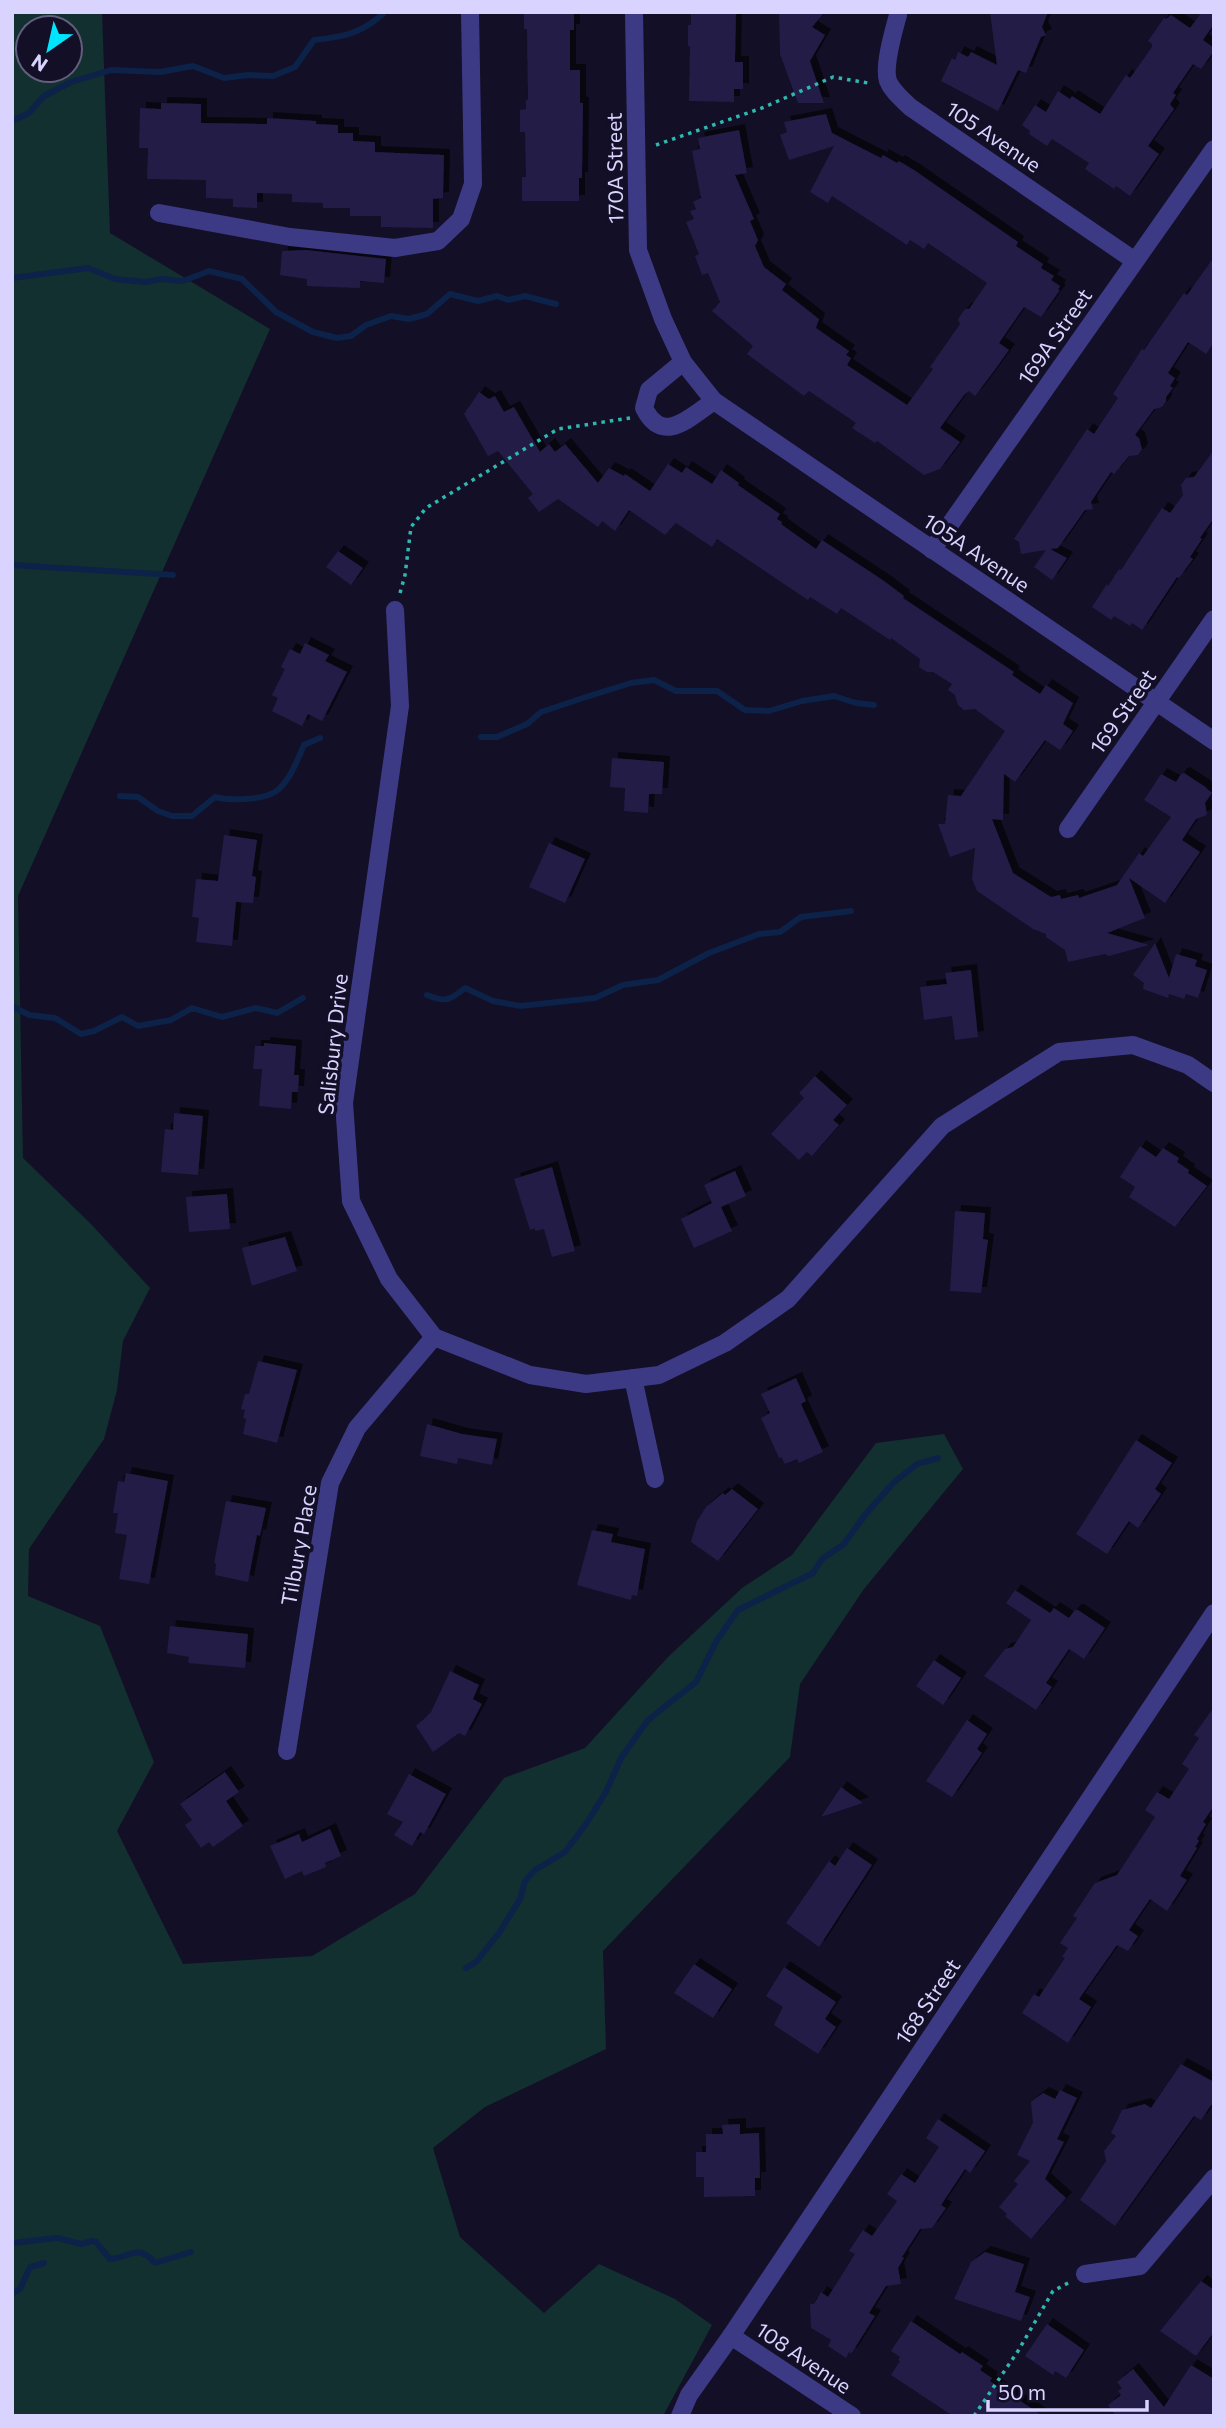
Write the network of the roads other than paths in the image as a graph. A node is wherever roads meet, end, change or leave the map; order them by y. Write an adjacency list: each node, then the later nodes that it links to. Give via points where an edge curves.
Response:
1 (470, 12): 5 (street, via 473,184 461,219 438,242 394,248 303,239)
2 (634, 12): 7 (street, 170A Street, via 638,250)
3 (898, 15): 6 (street, 105 Avenue, via 888,82 910,107)
4 (1214, 149): 6 (street, 169A Street)
5 (159, 213)
6 (1135, 261): 10 (street, 169A Street)
7 (663, 318): 8 (street, 105A Avenue)
8 (683, 362): 9 (street, 105A Avenue); 9 (street, via 649,390 644,408 648,415 660,427 669,428)
9 (714, 401): 10 (street, 105A Avenue)
10 (932, 550): 13 (street, 105A Avenue)
11 (395, 610): 17 (street, Salisbury Drive, via 400,706 344,1103 351,1201 389,1279)
12 (1214, 620): 13 (street, 169 Street)
13 (1156, 702): 14 (street, 105A Avenue); 15 (street, 169 Street)
14 (1214, 741)
15 (1068, 829)
16 (1214, 1083): 18 (street, via 1188,1065 1133,1045 1059,1052 943,1126 788,1299 725,1343 659,1375)
17 (434, 1337): 18 (street, via 530,1375 586,1384); 21 (street, Tilbury Place, via 357,1428 330,1483)
18 (633, 1378): 19 (street)
19 (655, 1479)
20 (1214, 1613): 24 (street, 168 Street)
21 (287, 1751)
22 (1214, 2178): 23 (street, via 1140,2266)
23 (1085, 2274)
24 (731, 2336): 25 (street, 168 Street, via 689,2395); 26 (street, 108 Avenue)
25 (680, 2416)
26 (852, 2416)

